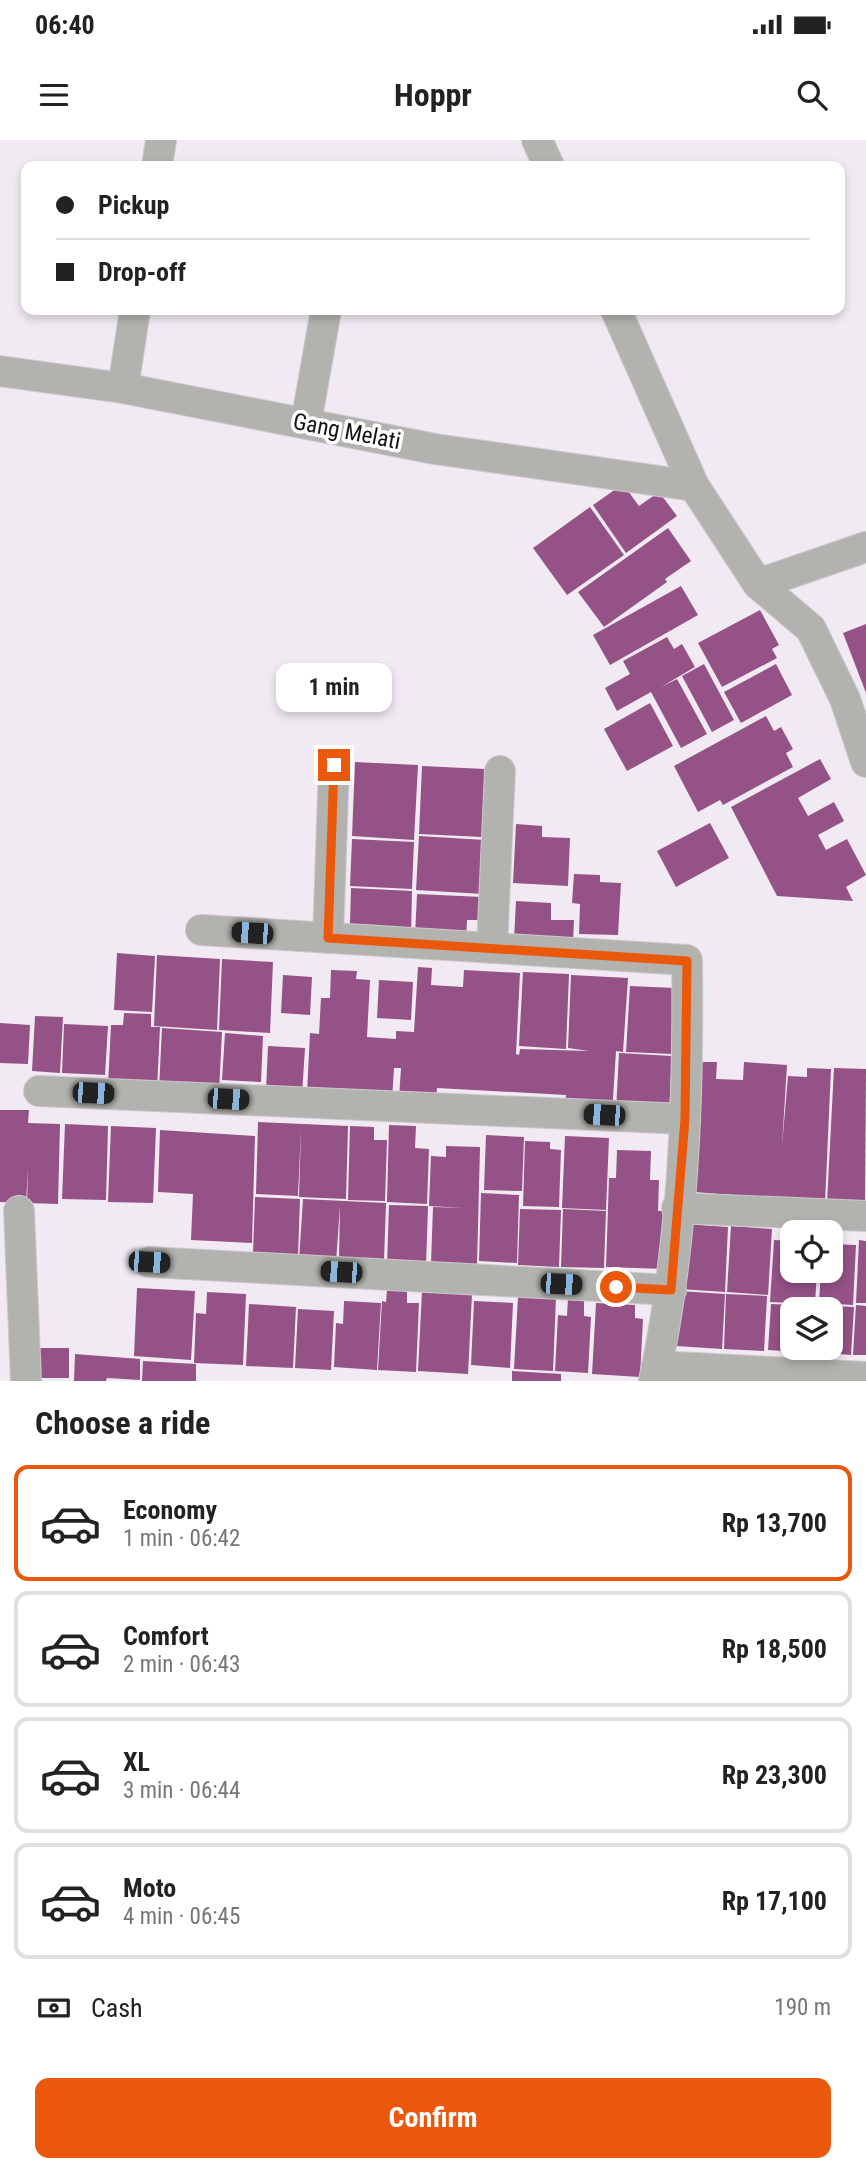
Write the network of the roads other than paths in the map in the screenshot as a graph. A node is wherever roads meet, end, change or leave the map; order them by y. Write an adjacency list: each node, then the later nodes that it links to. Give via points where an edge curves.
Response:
1 (161, 140): 3 (street)
2 (537, 140): 4 (street)
3 (158, 161)
4 (548, 161)
5 (134, 315): 9 (street)
6 (325, 315): 10 (street)
7 (618, 315): 11 (street)
8 (0, 372): 9 (street, Gang Melati)
9 (123, 388): 10 (street, Gang Melati)
10 (306, 423): 11 (street, Gang Melati, via 435,449)
11 (694, 486): 13 (street)
12 (866, 547): 13 (street)
13 (758, 584): 14 (street, via 811,629 845,699)
14 (866, 762)
15 (334, 765): 18 (street)
16 (500, 771): 19 (street)
17 (201, 930): 18 (street)
18 (328, 938): 19 (street)
19 (492, 948): 21 (street, via 687,961)
20 (39, 1091): 21 (street)
21 (685, 1119): 22 (street)
22 (677, 1208): 24 (street); 26 (street)
23 (19, 1211): 29 (street)
24 (866, 1216)
25 (149, 1262): 26 (street)
26 (671, 1290): 27 (street)
27 (655, 1373): 28 (street)
28 (866, 1377)
29 (26, 1381)

